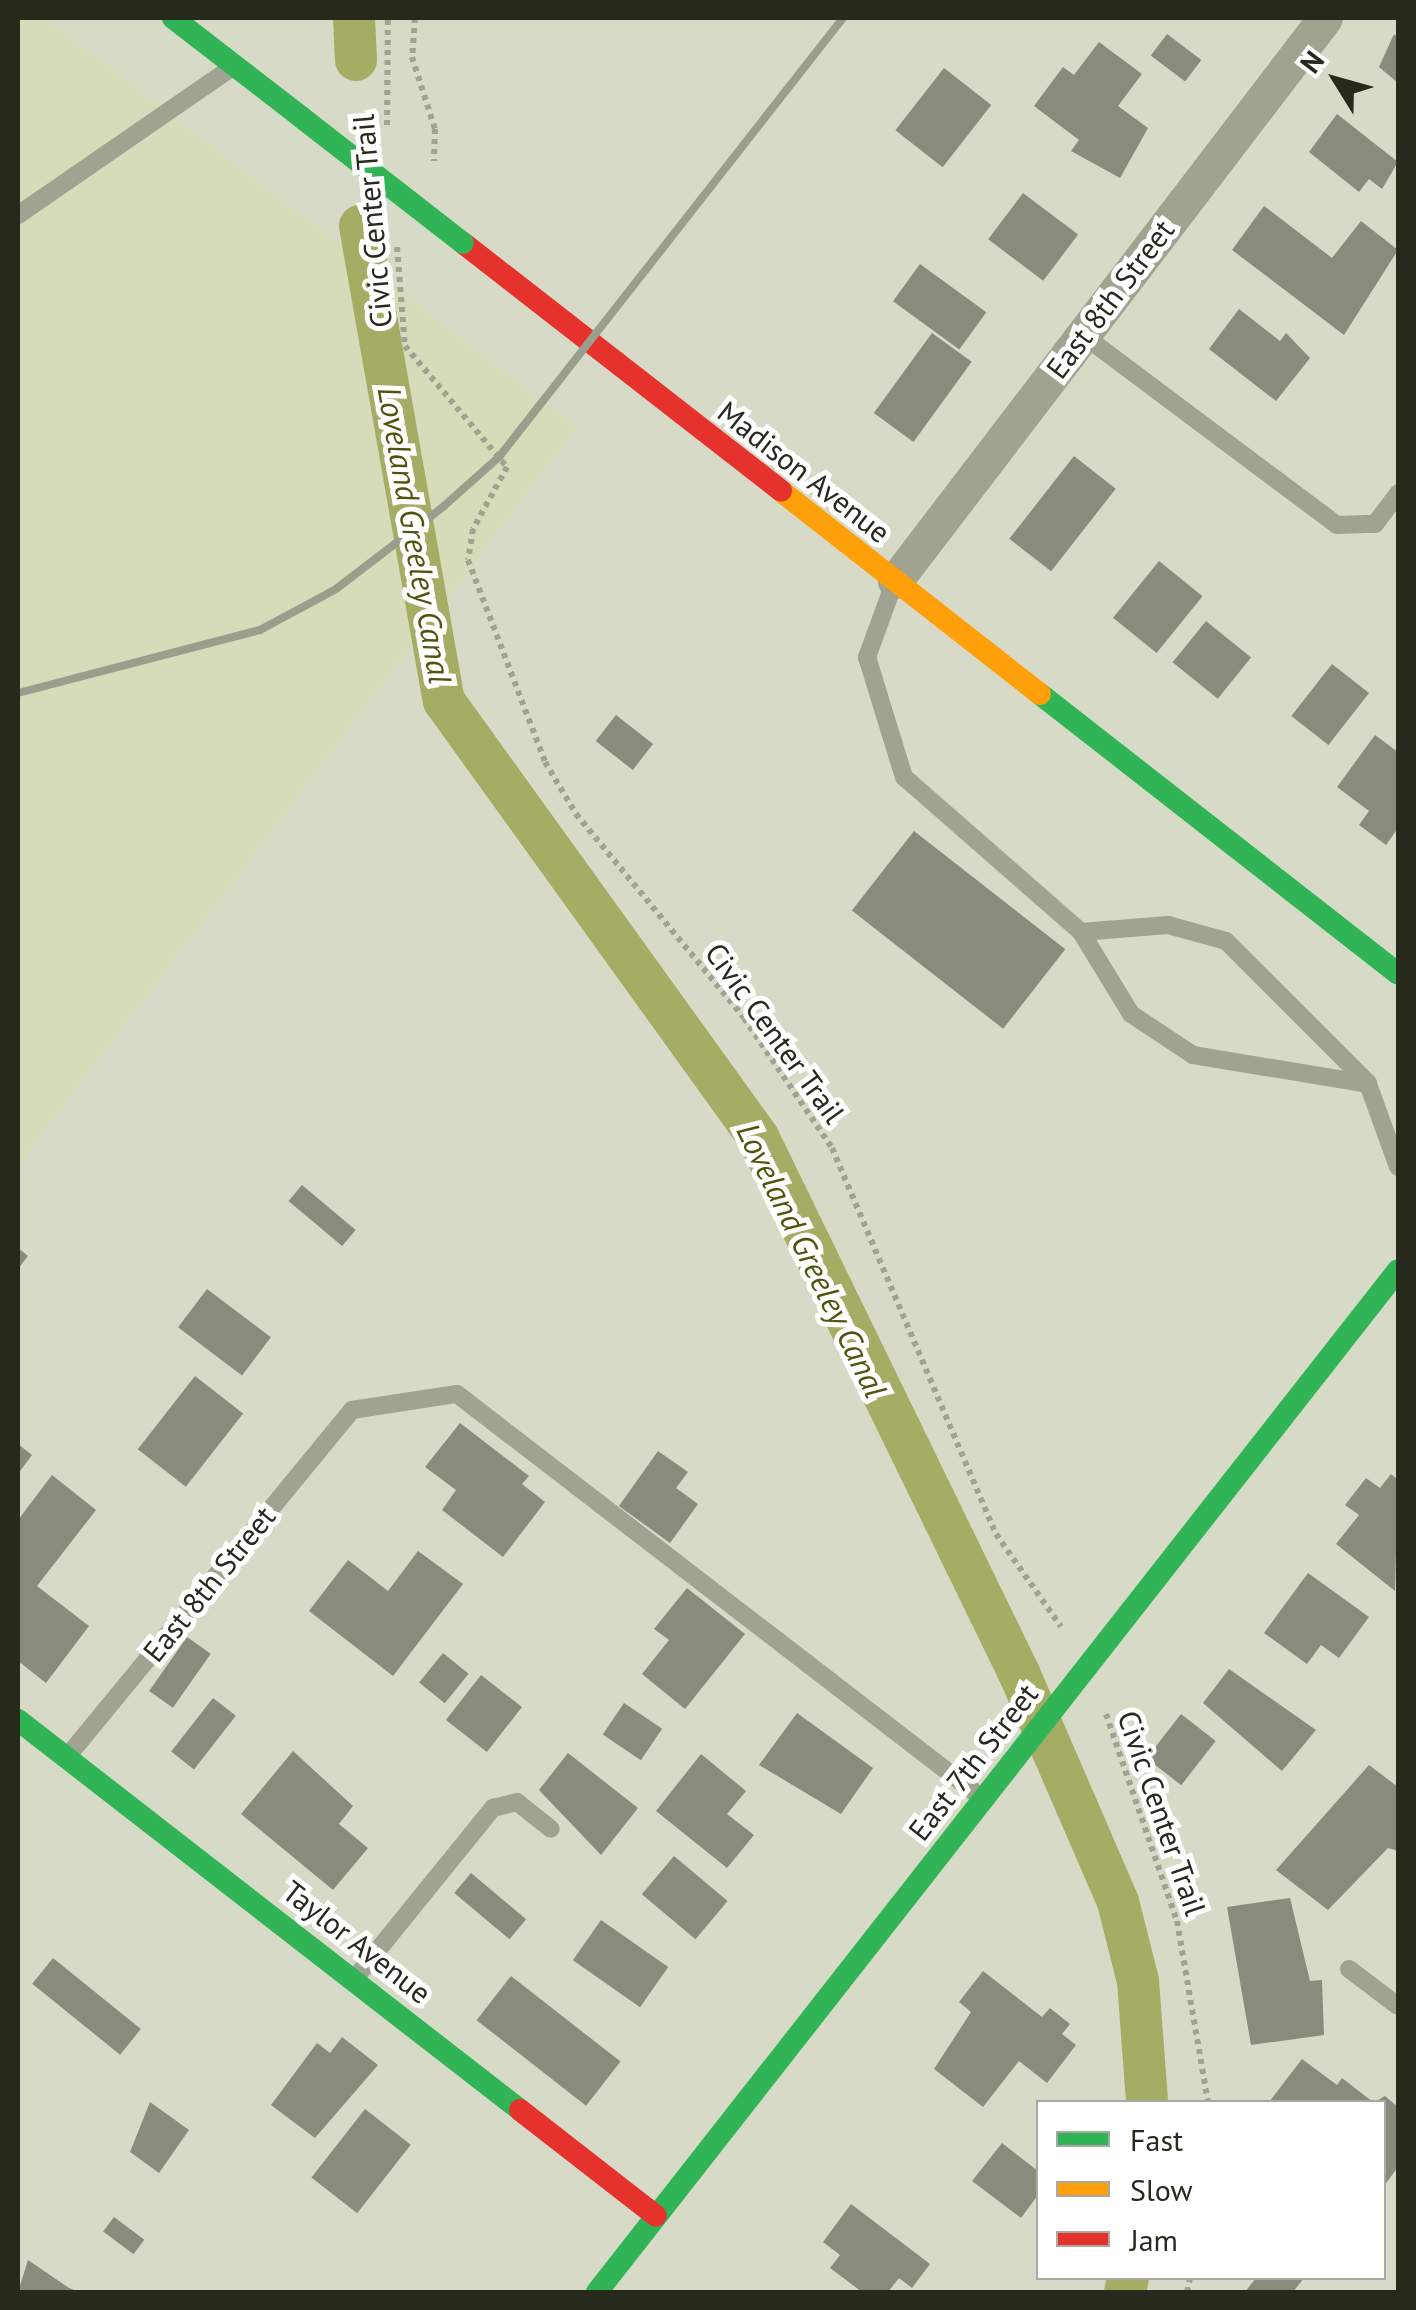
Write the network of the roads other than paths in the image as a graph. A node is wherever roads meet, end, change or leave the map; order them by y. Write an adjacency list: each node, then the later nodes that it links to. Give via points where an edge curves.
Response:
1 (173, 18): 3 (street, Madison Avenue)
2 (1325, 18): 7 (street, East 8th Street)
3 (234, 66): 4 (lane); 9 (street, Madison Avenue, bridge)
4 (42, 201): 5 (lane); 6 (lane)
5 (18, 202)
6 (18, 215)
7 (1082, 335): 8 (lane, via 1337,525 1375,524); 9 (street, East 8th Street)
8 (1398, 493)
9 (895, 581): 10 (lane, via 867,656 904,777); 11 (street, Madison Avenue)
10 (1081, 932): 12 (lane, via 1131,1014 1193,1055); 12 (lane, via 1168,926 1226,941)
11 (1398, 974)
12 (1368, 1084): 13 (lane)
13 (1398, 1167)
14 (1398, 1270): 17 (street, East 7th Street)
15 (18, 1720): 16 (street, Taylor Avenue)
16 (67, 1757): 17 (lane, East 8th Street, via 352,1410 457,1394); 20 (street, Taylor Avenue)
17 (990, 1789): 22 (street, East 7th Street)
18 (551, 1829): 20 (lane, via 517,1802 493,1808)
19 (1349, 1969): 21 (lane)
20 (355, 1977): 22 (street, Taylor Avenue)
21 (1398, 2006)
22 (656, 2216): 23 (street, East 7th Street)
23 (596, 2292)

